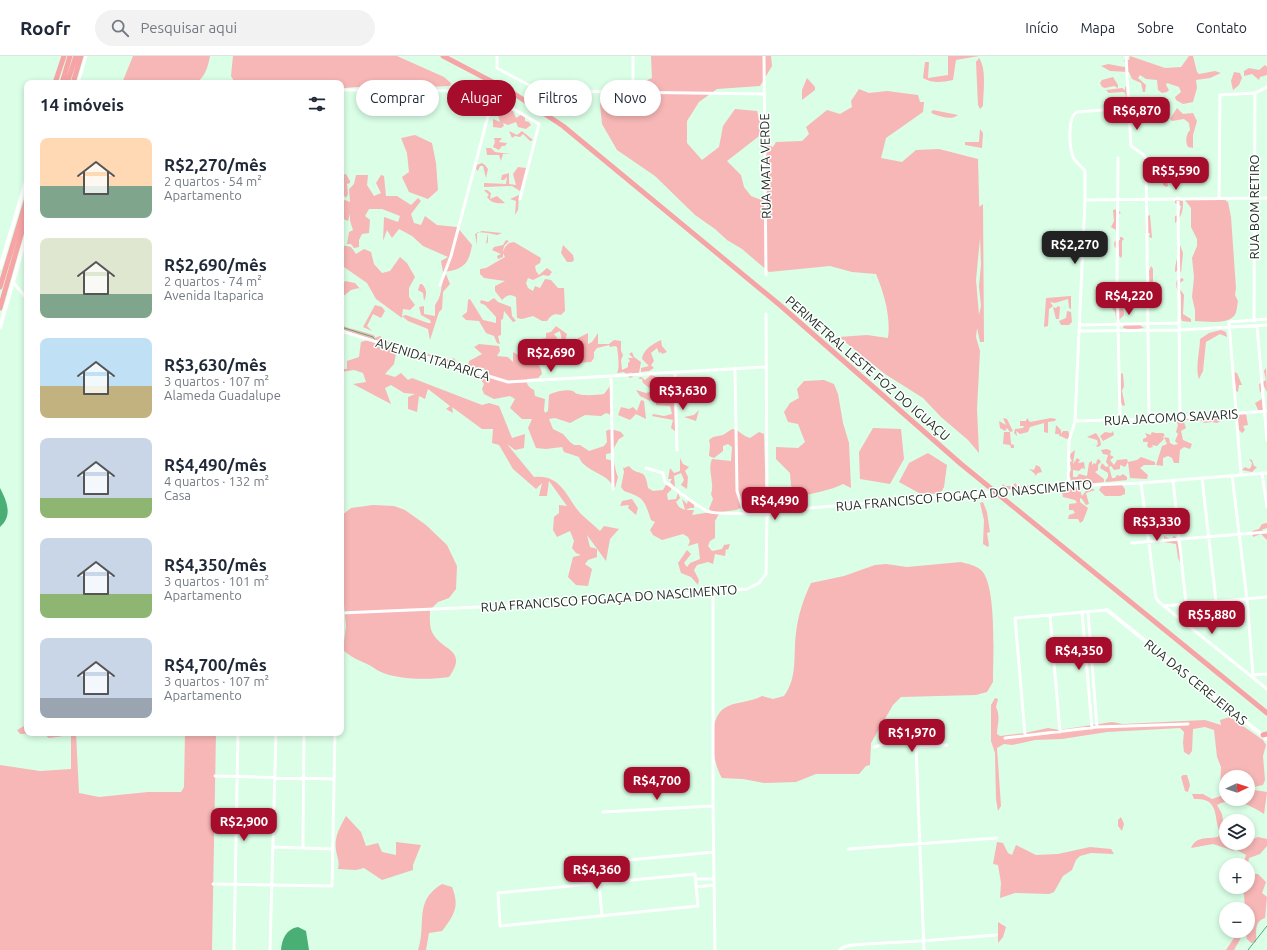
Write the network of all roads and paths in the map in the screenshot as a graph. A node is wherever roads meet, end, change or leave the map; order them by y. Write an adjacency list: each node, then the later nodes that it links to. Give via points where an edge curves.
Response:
1 (64, 56): 11 (highway)
2 (70, 56): 12 (highway)
3 (76, 56): 13 (highway)
4 (81, 56): 14 (highway)
5 (86, 56): 15 (street)
6 (443, 56): 85 (highway, PERIMETRAL LESTE FOZ DO IGUAÇU, via 510,91 563,126 781,306 961,464)
7 (497, 56): 20 (street, via 497,68 536,89)
8 (633, 56): 16 (street)
9 (764, 56): 23 (street, RUA MATA VERDE)
10 (1126, 56): 24 (street)
11 (56, 80)
12 (63, 80)
13 (68, 80)
14 (74, 80)
15 (79, 80)
16 (633, 80)
17 (1267, 87): 22 (street)
18 (344, 90): 19 (street)
19 (447, 90)
20 (600, 92)
21 (661, 92): 23 (street)
22 (1255, 93): 30 (street, via 1220,95); 31 (street, RUA BOM RETIRO)
23 (764, 94): 41 (street, RUA MATA VERDE)
24 (1128, 108): 34 (street, via 1131,146 1146,159); 35 (street, via 1077,112 1072,117 1072,152 1074,159 1085,171)
25 (516, 110): 33 (street, via 539,124)
26 (488, 116): 43 (street, via 451,256)
27 (1118, 158): 36 (street)
28 (24, 188): 40 (street)
29 (1178, 198): 30 (street); 34 (street); 50 (street)
30 (1219, 198): 31 (street)
31 (1254, 198): 32 (street); 48 (street, RUA BOM RETIRO)
32 (1267, 198)
33 (520, 199)
34 (1147, 199): 36 (street); 52 (street)
35 (1085, 200): 36 (street); 53 (street)
36 (1118, 201): 51 (street)
37 (24, 208): 44 (highway)
38 (24, 224): 46 (highway)
39 (24, 244): 42 (street)
40 (0, 267)
41 (766, 275)
42 (13, 282): 45 (street); 56 (street)
43 (440, 285)
44 (0, 287)
45 (24, 295)
46 (0, 308)
47 (766, 314): 63 (street)
48 (1254, 320): 49 (street); 57 (street, via 1229,322)
49 (1267, 320)
50 (1179, 323): 52 (street); 59 (street)
51 (1118, 324): 52 (street); 53 (street); 61 (street)
52 (1148, 324): 58 (street)
53 (1079, 325): 60 (street)
54 (1267, 325): 55 (street)
55 (1257, 326): 57 (street); 67 (street)
56 (0, 327)
57 (1229, 328): 59 (street); 68 (street)
58 (1149, 330): 59 (street); 61 (street); 71 (street)
59 (1179, 330): 69 (street)
60 (1079, 331): 61 (street); 72 (street)
61 (1118, 331): 70 (street)
62 (344, 332): 66 (street, AVENIDA ITAPARICA, via 508,382)
63 (766, 367): 64 (street, AVENIDA ITAPARICA); 88 (street)
64 (734, 368): 65 (street, AVENIDA ITAPARICA); 87 (street, via 737,491)
65 (675, 372): 66 (street, AVENIDA ITAPARICA); 74 (street)
66 (611, 378): 84 (street)
67 (1266, 411): 68 (street, RUA JACOMO SAVARIS); 73 (street)
68 (1235, 414): 69 (street, RUA JACOMO SAVARIS); 79 (street)
69 (1180, 418): 71 (street, RUA JACOMO SAVARIS)
70 (1120, 419): 71 (street, RUA JACOMO SAVARIS); 72 (street, RUA JACOMO SAVARIS)
71 (1149, 419)
72 (1076, 421): 83 (street, via 1069,441)
73 (1267, 440)
74 (677, 450)
75 (646, 468): 87 (street, via 664,473 665,482 707,511)
76 (1262, 473): 77 (street, RUA FRANCISCO FOGAÇA DO NASCIMENTO); 79 (street, RUA FRANCISCO FOGAÇA DO NASCIMENTO); 86 (street)
77 (1267, 473)
78 (1232, 475): 79 (street, RUA FRANCISCO FOGAÇA DO NASCIMENTO); 80 (street, RUA FRANCISCO FOGAÇA DO NASCIMENTO); 90 (street)
79 (1241, 475)
80 (1202, 478): 81 (street, RUA FRANCISCO FOGAÇA DO NASCIMENTO); 91 (street)
81 (1173, 480): 82 (street, RUA FRANCISCO FOGAÇA DO NASCIMENTO); 92 (street)
82 (1142, 483): 83 (street, RUA FRANCISCO FOGAÇA DO NASCIMENTO); 93 (street)
83 (1068, 486): 85 (street, RUA FRANCISCO FOGAÇA DO NASCIMENTO)
84 (613, 490)
85 (998, 493): 88 (street, RUA FRANCISCO FOGAÇA DO NASCIMENTO, via 775,511); 109 (highway, PERIMETRAL LESTE FOZ DO IGUAÇU)
86 (1267, 507)
87 (744, 512): 88 (street)
88 (769, 514): 95 (street, RUA FRANCISCO FOGAÇA DO NASCIMENTO, via 767,566 762,579 747,589)
89 (1267, 532): 90 (street)
90 (1240, 535): 91 (street); 97 (street)
91 (1209, 537): 92 (street); 98 (street)
92 (1180, 540): 93 (street); 99 (street)
93 (1149, 541): 94 (street); 100 (street, via 1156,598)
94 (1132, 543)
95 (713, 592): 104 (street, RUA FRANCISCO FOGAÇA DO NASCIMENTO, via 554,604); 129 (street)
96 (1267, 597): 97 (street)
97 (1247, 599): 98 (street); 107 (street)
98 (1216, 601): 99 (street)
99 (1186, 604): 100 (street)
100 (1164, 606): 107 (street)
101 (1107, 610): 103 (street); 119 (street, RUA DAS CEREJEIRAS)
102 (1082, 612): 103 (street); 105 (street); 112 (street)
103 (1088, 612): 111 (street)
104 (344, 613)
105 (1050, 615): 113 (street); 114 (street, via 1015,618)
106 (1267, 674): 107 (street)
107 (1252, 675): 108 (street)
108 (1267, 689)
109 (1267, 713)
110 (1188, 724): 111 (street)
111 (1097, 727): 112 (street)
112 (1092, 728): 113 (street)
113 (1060, 732): 114 (street)
114 (1025, 735): 120 (street)
115 (238, 736): 125 (street)
116 (276, 736): 126 (street)
117 (304, 736): 127 (street)
118 (335, 736): 128 (street)
119 (1266, 736)
120 (1005, 738)
121 (948, 745): 122 (street)
122 (916, 747): 123 (street, via 909,742 884,744); 132 (street)
123 (874, 748)
124 (215, 776): 125 (street)
125 (237, 776): 126 (street); 143 (street)
126 (275, 777): 127 (street); 133 (street)
127 (303, 778): 128 (street); 134 (street)
128 (334, 779): 135 (street)
129 (713, 806): 130 (street); 137 (street)
130 (603, 812)
131 (997, 838): 132 (street)
132 (920, 844): 136 (street); 149 (street)
133 (273, 848): 134 (street); 144 (street)
134 (303, 848): 135 (street)
135 (332, 849): 144 (street, via 332,886)
136 (848, 849)
137 (714, 852): 138 (street); 140 (street)
138 (597, 863)
139 (696, 879): 140 (street); 141 (street, via 695,874); 146 (street)
140 (714, 879): 145 (street)
141 (599, 882): 147 (street); 147 (street, via 498,893 500,926)
142 (213, 884): 143 (street)
143 (235, 884): 144 (street); 150 (street)
144 (272, 885): 151 (street)
145 (714, 885): 146 (street); 152 (street)
146 (696, 887): 147 (street, via 698,906)
147 (602, 916)
148 (996, 935): 149 (street)
149 (924, 942): 153 (street, via 857,945 843,947); 154 (street)
150 (234, 950)
151 (270, 950)
152 (715, 950)
153 (840, 950)
154 (924, 950)

